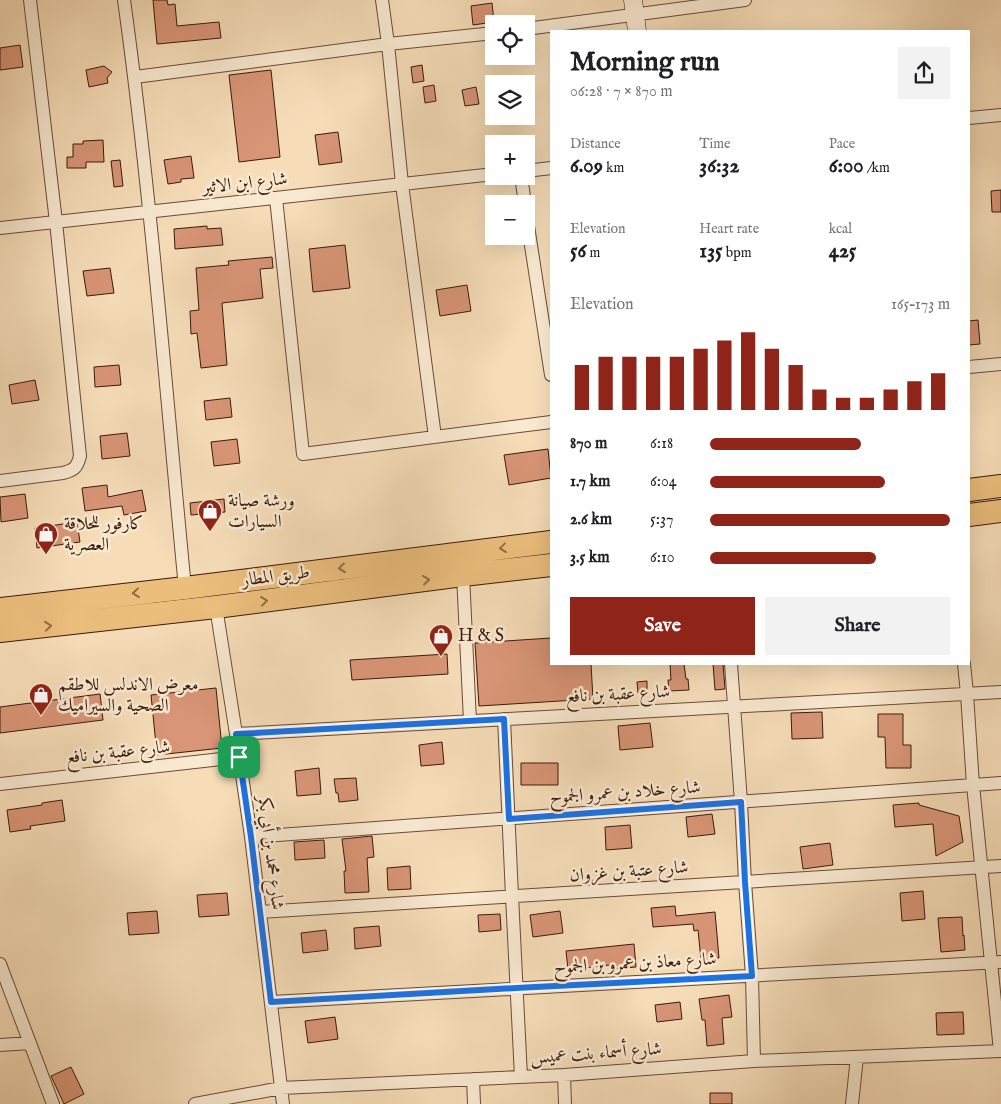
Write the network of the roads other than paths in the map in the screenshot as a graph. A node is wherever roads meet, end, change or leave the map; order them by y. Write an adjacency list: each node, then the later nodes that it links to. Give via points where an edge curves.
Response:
1 (30, 0): 18 (street)
2 (124, 0): 9 (street)
3 (382, 0): 8 (street)
4 (745, 0): 5 (street)
5 (635, 15): 6 (street)
6 (535, 28)
7 (485, 34): 8 (street)
8 (388, 44): 9 (street); 15 (street)
9 (135, 77): 17 (street)
10 (1001, 114): 11 (street)
11 (970, 118)
12 (550, 168): 13 (street)
13 (535, 170)
14 (485, 175): 15 (street, شارع ابن الاثير)
15 (402, 184): 16 (street, شارع ابن الاثير); 25 (street)
16 (276, 198): 17 (street, شارع ابن الاثير); 25 (street, via 303,454)
17 (149, 212): 18 (street, شارع ابن الاثير); 34 (street)
18 (56, 222): 19 (street, شارع ابن الاثير); 26 (street, via 80,456 78,464 70,472)
19 (0, 228)
20 (531, 245): 23 (street)
21 (1001, 364): 22 (street)
22 (970, 367)
23 (550, 369)
24 (550, 422): 25 (street)
25 (435, 437)
26 (0, 480)
27 (1001, 486): 28 (highway)
28 (970, 490)
29 (1001, 511): 30 (highway)
30 (970, 515)
31 (550, 542): 34 (highway, طريق المطار, one-way to 34)
32 (550, 565): 33 (highway, طريق المطار)
33 (463, 575): 35 (highway, طريق المطار, one-way to 33); 44 (street)
34 (184, 588): 36 (highway, طريق المطار, one-way to 36)
35 (216, 607): 37 (highway, طريق المطار, one-way to 35); 45 (street, شارع محمد بن أبي بكر)
36 (0, 609)
37 (0, 631)
38 (732, 665): 42 (street)
39 (964, 665): 41 (street)
40 (1001, 692): 41 (street, شارع عقبة بن نافع)
41 (967, 694): 42 (street, شارع عقبة بن نافع); 49 (street)
42 (735, 706): 43 (street, شارع عقبة بن نافع); 50 (street)
43 (504, 719): 44 (street, شارع عقبة بن نافع); 51 (street)
44 (470, 721): 45 (street, شارع عقبة بن نافع)
45 (236, 734): 46 (street, شارع محمد بن أبي بكر)
46 (239, 757): 48 (street, شارع عقبة بن نافع); 52 (street, شارع محمد بن أبي بكر)
47 (1001, 783): 49 (street, شارع خلاد بن عمرو الجموح)
48 (0, 784)
49 (973, 785): 50 (street, شارع خلاد بن عمرو الجموح); 54 (street)
50 (741, 802): 51 (street, شارع خلاد بن عمرو الجموح); 55 (street)
51 (509, 819): 52 (street, شارع خلاد بن عمرو الجموح); 56 (street)
52 (251, 837): 57 (street, شارع محمد بن أبي بكر)
53 (1001, 866): 54 (street, شارع عتبة بن غزوان)
54 (981, 867): 55 (street, شارع عتبة بن غزوان); 58 (street)
55 (745, 882): 56 (street, شارع عتبة بن غزوان); 60 (street)
56 (512, 896): 57 (street, شارع عتبة بن غزوان); 61 (street)
57 (260, 912): 62 (street, شارع محمد بن أبي بكر)
58 (996, 962): 60 (street, شارع معاذ بن عمرو بن الجموح); 65 (street)
59 (0, 964): 63 (street)
60 (752, 976): 61 (street, شارع معاذ بن عمرو بن الجموح); 67 (street)
61 (516, 988): 62 (street, شارع معاذ بن عمرو بن الجموح); 69 (street)
62 (271, 1002): 71 (street, شارع محمد بن أبي بكر)
63 (30, 1043): 64 (street); 72 (street)
64 (0, 1045)
65 (1001, 1051): 66 (street, شارع أسماء بنت عميس)
66 (857, 1057): 67 (street, شارع أسماء بنت عميس); 77 (street)
67 (754, 1061): 68 (street, شارع أسماء بنت عميس)
68 (564, 1075): 69 (street, شارع أسماء بنت عميس); 76 (street)
69 (521, 1076): 70 (street, شارع أسماء بنت عميس)
70 (473, 1079): 71 (street, شارع أسماء بنت عميس); 75 (street)
71 (281, 1088): 73 (street, شارع أسماء بنت عميس); 74 (street, شارع محمد بن أبي بكر)
72 (53, 1104)
73 (195, 1104)
74 (283, 1104)
75 (474, 1104)
76 (565, 1104)
77 (852, 1104)

